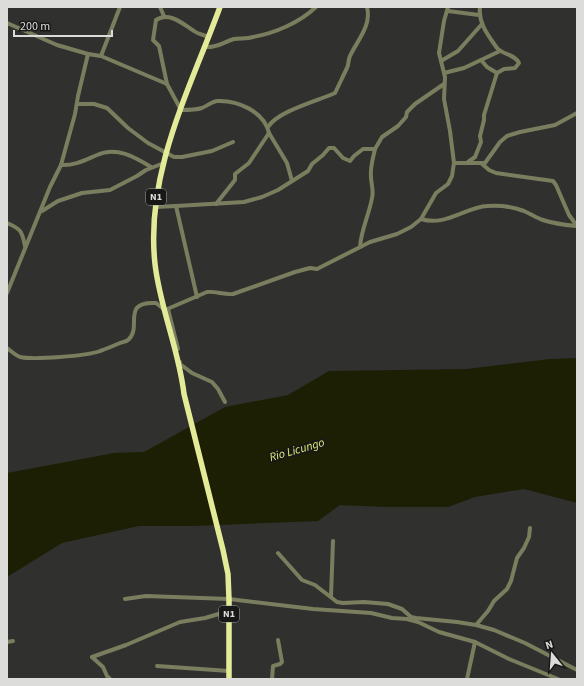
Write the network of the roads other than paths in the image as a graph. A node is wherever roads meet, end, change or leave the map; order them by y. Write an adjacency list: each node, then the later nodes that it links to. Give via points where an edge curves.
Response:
1 (120, 7): 16 (street)
2 (160, 7): 9 (street)
3 (220, 7): 12 (highway, N1)
4 (316, 7): 13 (street, via 304,17 265,35 235,39 213,48)
5 (367, 7): 26 (street, via 367,21 360,40 349,58 348,66 335,93 290,111 274,120)
6 (480, 7): 8 (street)
7 (448, 9): 8 (street); 18 (street, via 441,36)
8 (479, 15): 11 (street)
9 (164, 16): 12 (street); 21 (street, via 156,20 153,40 159,46)
10 (7, 24): 15 (street)
11 (482, 24): 14 (street); 18 (street, via 458,51)
12 (209, 37): 13 (highway, N1)
13 (205, 47): 24 (highway, N1)
14 (500, 51): 17 (street); 20 (street, via 517,59 519,63 515,68)
15 (88, 54): 16 (street); 23 (street)
16 (101, 56): 21 (street)
17 (481, 60): 19 (street); 20 (street)
18 (441, 61): 19 (street)
19 (444, 73): 22 (street)
20 (497, 73): 31 (street, via 484,115 481,142 475,157)
21 (167, 84): 24 (street)
22 (444, 84): 29 (street, via 415,104 398,126 382,137); 33 (street)
23 (77, 104): 30 (street, via 94,104 107,108 148,144); 35 (street)
24 (181, 110): 26 (street, via 201,109 215,101 234,102 249,108); 30 (highway, N1)
25 (577, 113): 34 (street, via 556,125 511,134 500,142 488,161)
26 (268, 127): 27 (street)
27 (269, 133): 37 (street, via 287,163); 38 (street, via 249,163 235,174 235,180)
28 (234, 142): 30 (street, via 212,151 182,157 174,157)
29 (375, 149): 37 (street, via 364,149 349,161 334,148 329,148 308,171); 46 (street, via 371,172 372,199)
30 (167, 152): 32 (highway, N1)
31 (467, 162): 33 (street); 34 (street)
32 (164, 163): 36 (street); 40 (highway, N1)
33 (454, 163): 42 (street, via 451,179 433,197)
34 (481, 163): 44 (street, via 496,173 554,182)
35 (61, 165): 36 (street, via 81,163 100,153 120,152); 41 (street)
36 (152, 167): 41 (street, via 110,190 82,193 58,201)
37 (292, 181): 38 (street, via 251,201)
38 (216, 204): 39 (street)
39 (176, 206): 40 (street); 48 (street)
40 (155, 207): 49 (highway, N1, via 155,263)
41 (41, 212): 45 (street)
42 (422, 219): 44 (street, via 438,220 484,206 494,206 523,211 545,221); 46 (street, via 411,227)
43 (7, 223): 45 (street, via 19,228)
44 (577, 226)
45 (25, 246): 47 (street)
46 (360, 247): 48 (street, via 316,269 294,272 237,294 211,292)
47 (7, 293)
48 (197, 297): 49 (street)
49 (166, 309): 50 (street, via 156,303 138,306 135,310 134,332 129,340 99,352 34,358 19,356); 51 (street, via 180,364 212,382); 57 (highway, N1, via 184,394 223,550 228,574)
50 (7, 348)
51 (225, 402)
52 (530, 528): 59 (street, via 507,589 494,601)
53 (333, 542): 55 (street)
54 (278, 553): 55 (street, via 302,580 315,585)
55 (330, 596): 59 (street, via 343,603 388,604 402,608 411,617 416,618)
56 (125, 599): 57 (street, via 152,596)
57 (229, 599): 58 (highway, N1); 63 (street, via 407,619 439,632)
58 (229, 611): 66 (highway, N1); 67 (street, via 180,622 92,657 104,667)
59 (476, 625): 65 (street, via 516,639)
60 (278, 640): 69 (street, via 282,662 273,666)
61 (13, 641): 62 (street)
62 (7, 642)
63 (475, 642): 70 (street); 71 (street)
64 (157, 666): 66 (street)
65 (577, 670)
66 (229, 671): 68 (highway, N1)
67 (110, 679)
68 (230, 679)
69 (272, 679)
70 (467, 679)
71 (558, 679)

